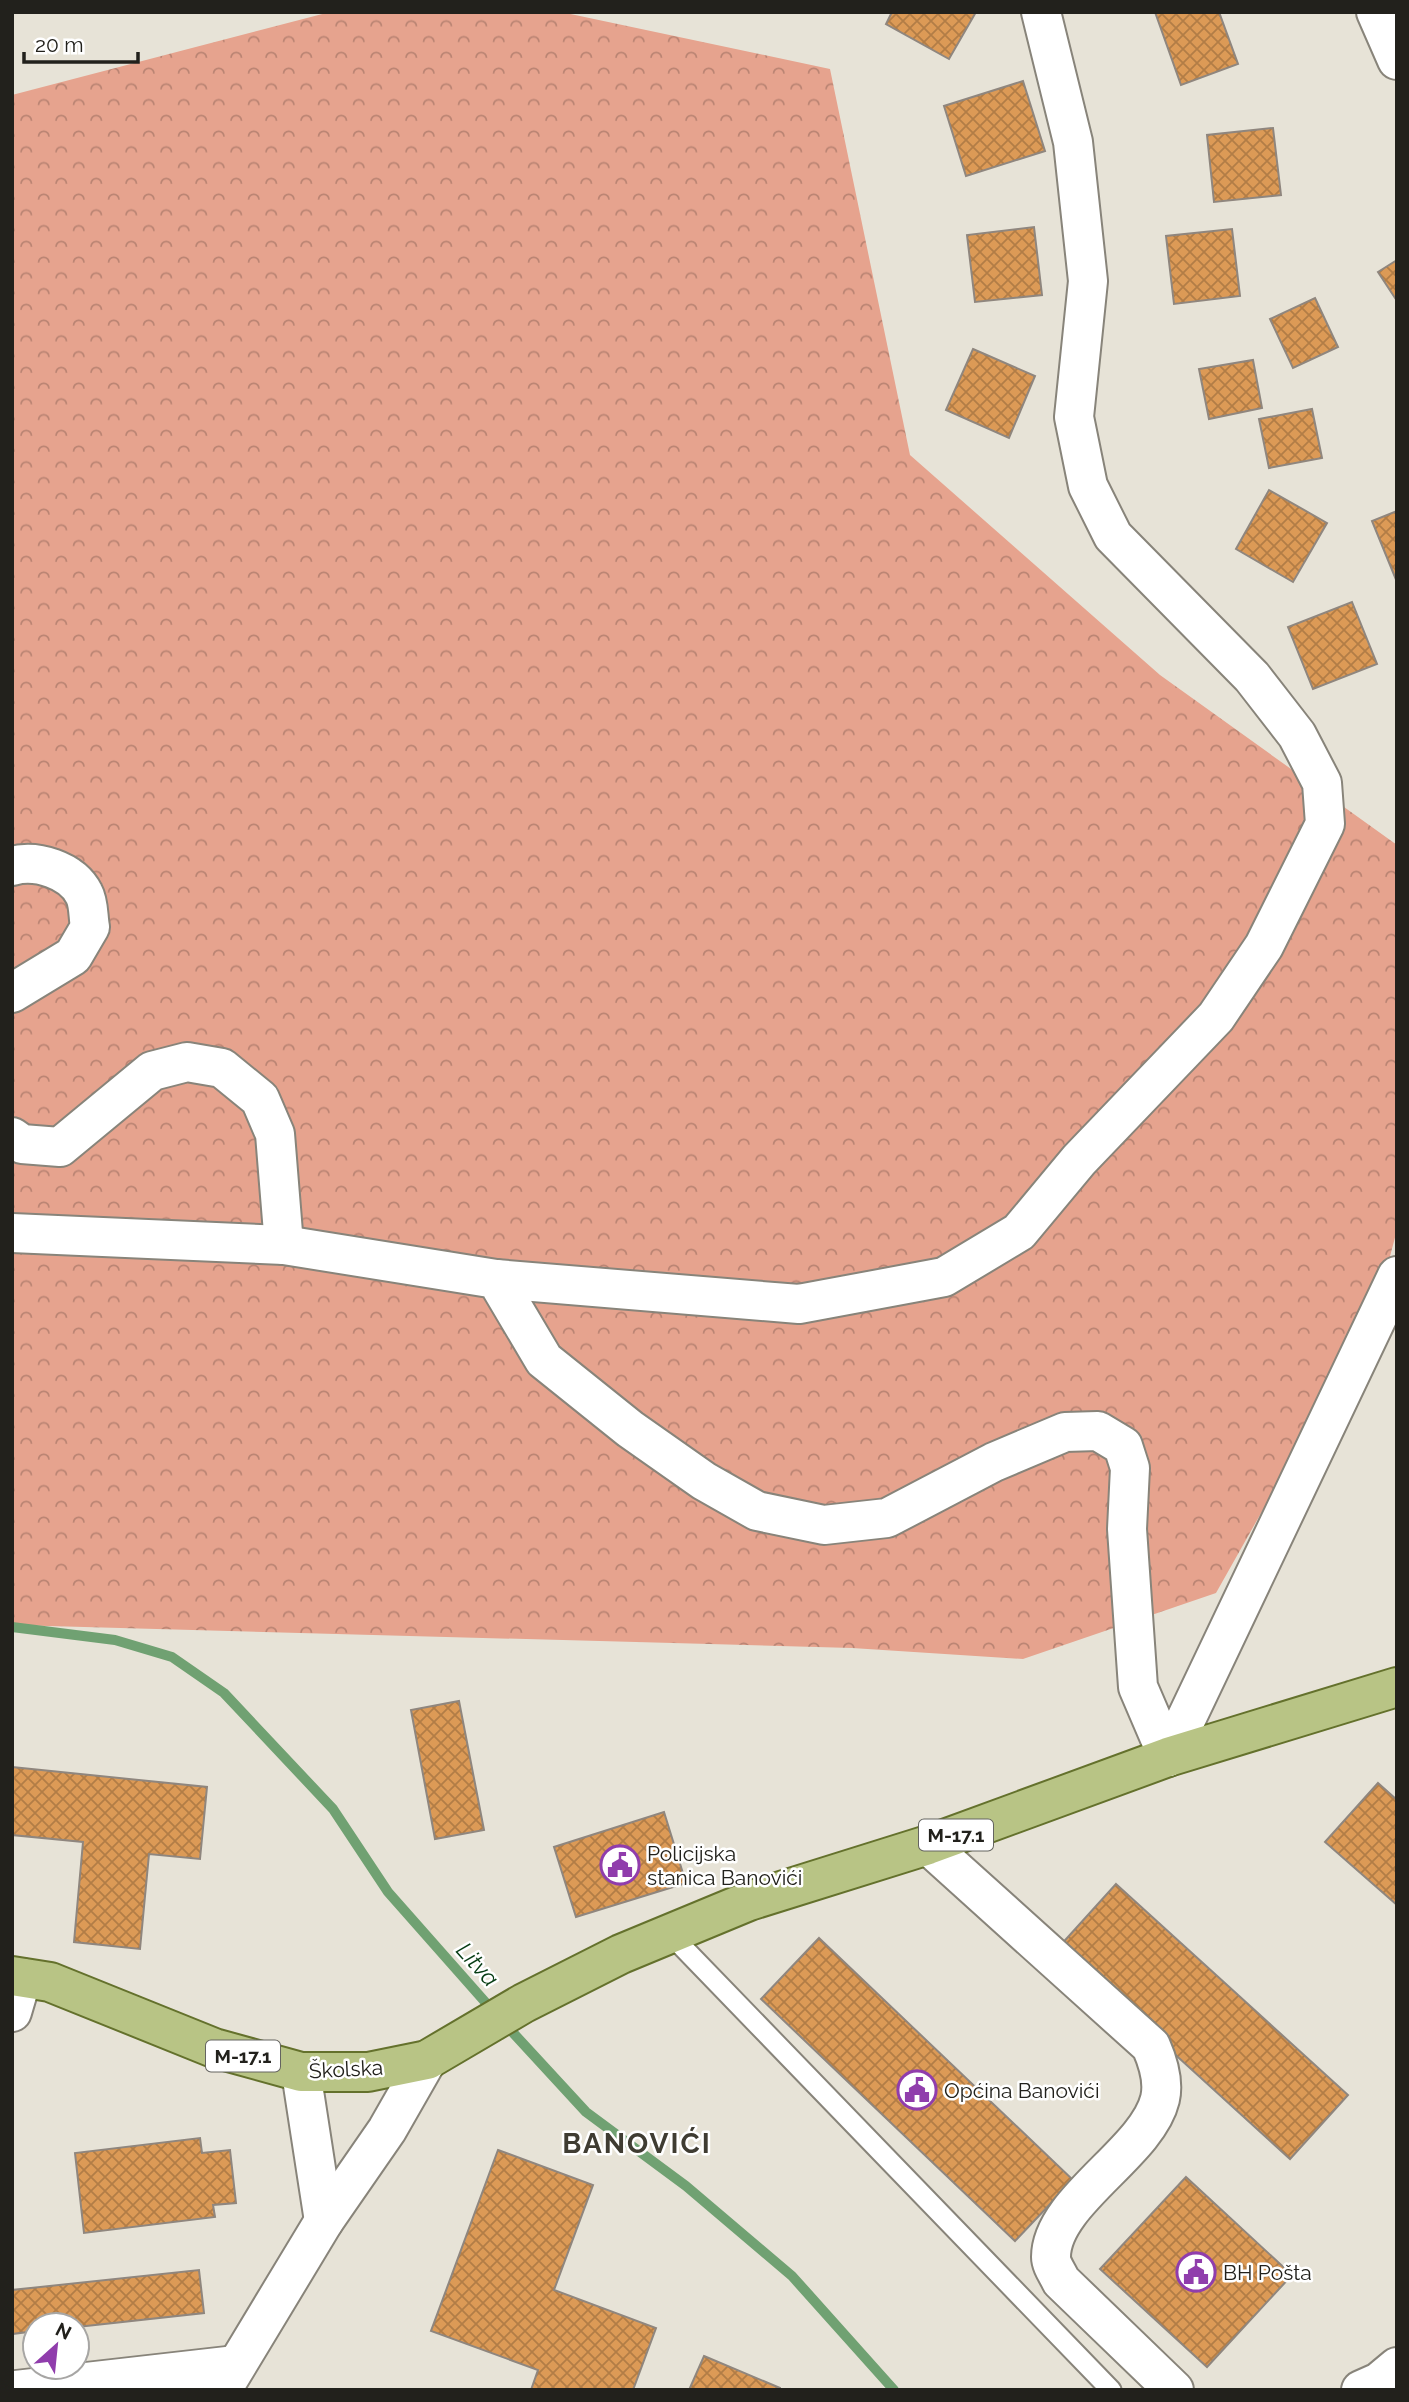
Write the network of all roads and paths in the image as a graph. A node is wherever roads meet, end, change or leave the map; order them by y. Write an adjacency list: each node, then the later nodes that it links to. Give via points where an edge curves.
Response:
1 (1041, 12): 10 (street, via 1073,142 1088,281 1074,417 1088,486 1113,536 1252,677 1297,735 1322,783 1325,824 1264,946 1216,1017 1079,1160 1019,1232 944,1277 799,1304)
2 (1376, 12): 3 (street)
3 (1397, 60)
4 (12, 866): 5 (street, via 23,863 57,869 84,894 90,927 73,956)
5 (12, 993)
6 (12, 1137): 8 (street, via 22,1144 60,1147 152,1071 187,1062 222,1068 260,1099 275,1134)
7 (12, 1233): 8 (street)
8 (284, 1245): 10 (street)
9 (1397, 1276): 12 (street)
10 (496, 1279): 12 (street, via 544,1360 704,1481 757,1511 824,1525 887,1518 994,1462 1065,1432 1098,1431 1123,1446 1130,1468 1127,1530 1138,1687)
11 (1397, 1687): 12 (main road, M-17.1)
12 (1168, 1758): 13 (main road, M-17.1)
13 (928, 1845): 14 (main road, M-17.1, via 749,1901); 23 (street, via 1151,2046 1159,2067 1160,2098 1149,2121 1055,2232 1051,2260 1061,2281)
14 (670, 1934): 16 (main road, Školska / M-17.1, via 524,2003); 22 (lane)
15 (15, 1989): 17 (main road, Školska / M-17.1, via 50,1982 214,2048)
16 (427, 2060): 17 (main road, Školska / M-17.1, via 368,2072); 18 (street, via 387,2130)
17 (301, 2072): 18 (street)
18 (324, 2221): 20 (street)
19 (1397, 2367): 24 (street)
20 (229, 2377): 21 (street)
21 (16, 2390)
22 (1111, 2390)
23 (1174, 2390)
24 (1361, 2390)

